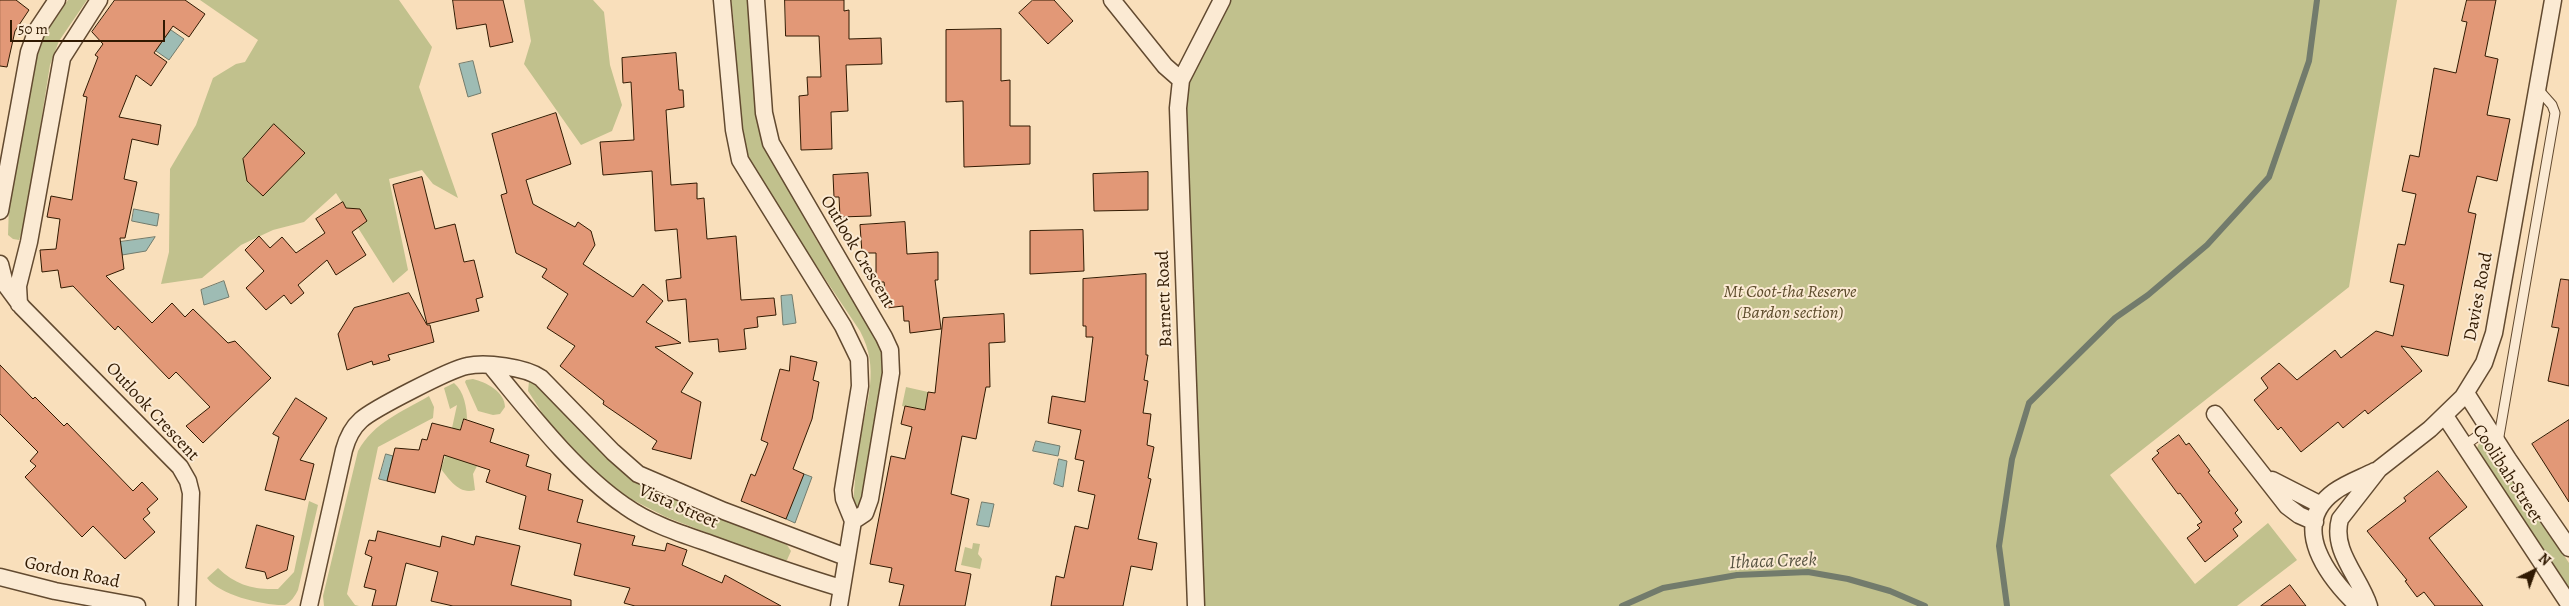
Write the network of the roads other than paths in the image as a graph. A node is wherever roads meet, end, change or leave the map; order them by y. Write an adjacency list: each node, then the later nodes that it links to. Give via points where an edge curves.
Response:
1 (57, 0): 10 (street, via 37,30 29,52)
2 (99, 0): 12 (street, via 62,58 18,286)
3 (722, 0): 23 (street, via 734,130 740,160 843,326 861,366 843,490)
4 (756, 0): 23 (street, Outlook Crescent, via 764,113 771,144 890,350 891,373 870,499 865,513)
5 (1112, 0): 8 (street, via 1165,66)
6 (1222, 0): 8 (street, Barnett Road)
7 (2553, 0): 9 (street, Davies Road)
8 (1181, 80): 34 (street, Barnett Road, via 1178,108)
9 (2537, 88): 14 (street, Davies Road, via 2493,338 2484,363); 18 (lane, via 2555,113)
10 (0, 211)
11 (0, 264): 12 (street, Outlook Crescent, via 5,284)
12 (19, 304): 31 (street, Outlook Crescent, via 180,467 186,477 191,494)
13 (491, 366): 26 (street, Vista Street, via 535,374 613,452 644,477); 28 (street, Vista Street, via 588,475 626,507 694,538); 32 (street, Vista Street, via 470,365 455,370 383,407 355,427 344,450)
14 (2466, 393): 16 (street, Davies Road); 17 (street, Coolibah Street)
15 (2215, 414): 21 (street)
16 (2445, 416): 19 (street, Coolibah Street); 20 (street, Davies Road)
17 (2488, 428): 18 (street, Coolibah Street); 19 (lane)
18 (2498, 444): 25 (street, Coolibah Street)
19 (2465, 445): 29 (street, Coolibah Street)
20 (2379, 470): 22 (street, Davies Road, via 2342,487); 36 (street, Davies Road, via 2342,516 2338,528 2342,552 2364,588)
21 (2261, 472): 22 (street, via 2282,487); 24 (street, via 2293,511)
22 (2321, 505): 24 (street)
23 (853, 521): 26 (street, Outlook Crescent)
24 (2315, 522): 35 (street, via 2313,535 2318,554 2338,585)
25 (2569, 548)
26 (846, 557): 28 (street, Outlook Crescent)
27 (0, 577): 30 (street, Gordon Road)
28 (841, 588): 33 (street, Outlook Crescent)
29 (2569, 604)
30 (137, 606)
31 (187, 606)
32 (309, 606)
33 (839, 606)
34 (1196, 606)
35 (2358, 606)
36 (2370, 606)

